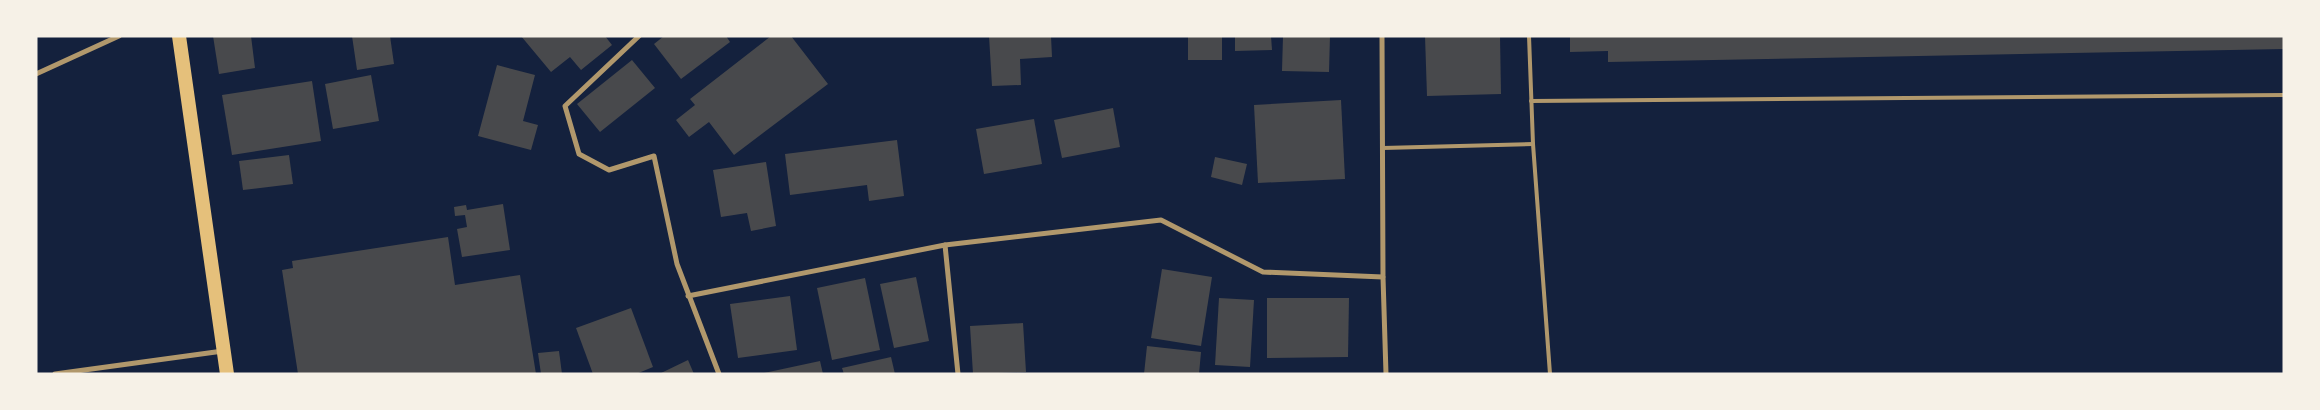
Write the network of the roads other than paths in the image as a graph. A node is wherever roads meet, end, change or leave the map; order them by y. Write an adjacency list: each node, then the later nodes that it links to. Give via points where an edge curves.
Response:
1 (119, 36): 6 (street)
2 (179, 36): 14 (highway)
3 (639, 36): 13 (street, via 565,106 579,154 609,170 654,156 677,264)
4 (1382, 36): 10 (street)
5 (1529, 36): 8 (lane)
6 (36, 74)
7 (2284, 95): 8 (lane)
8 (1531, 102): 9 (lane)
9 (1533, 144): 10 (lane); 20 (lane)
10 (1384, 148): 12 (street)
11 (945, 245): 12 (street, via 1161,220 1263,272); 13 (street); 18 (street)
12 (1383, 278): 19 (street)
13 (688, 296): 17 (street)
14 (224, 351): 15 (street); 16 (highway)
15 (55, 374)
16 (227, 374)
17 (719, 374)
18 (958, 374)
19 (1386, 374)
20 (1550, 374)

